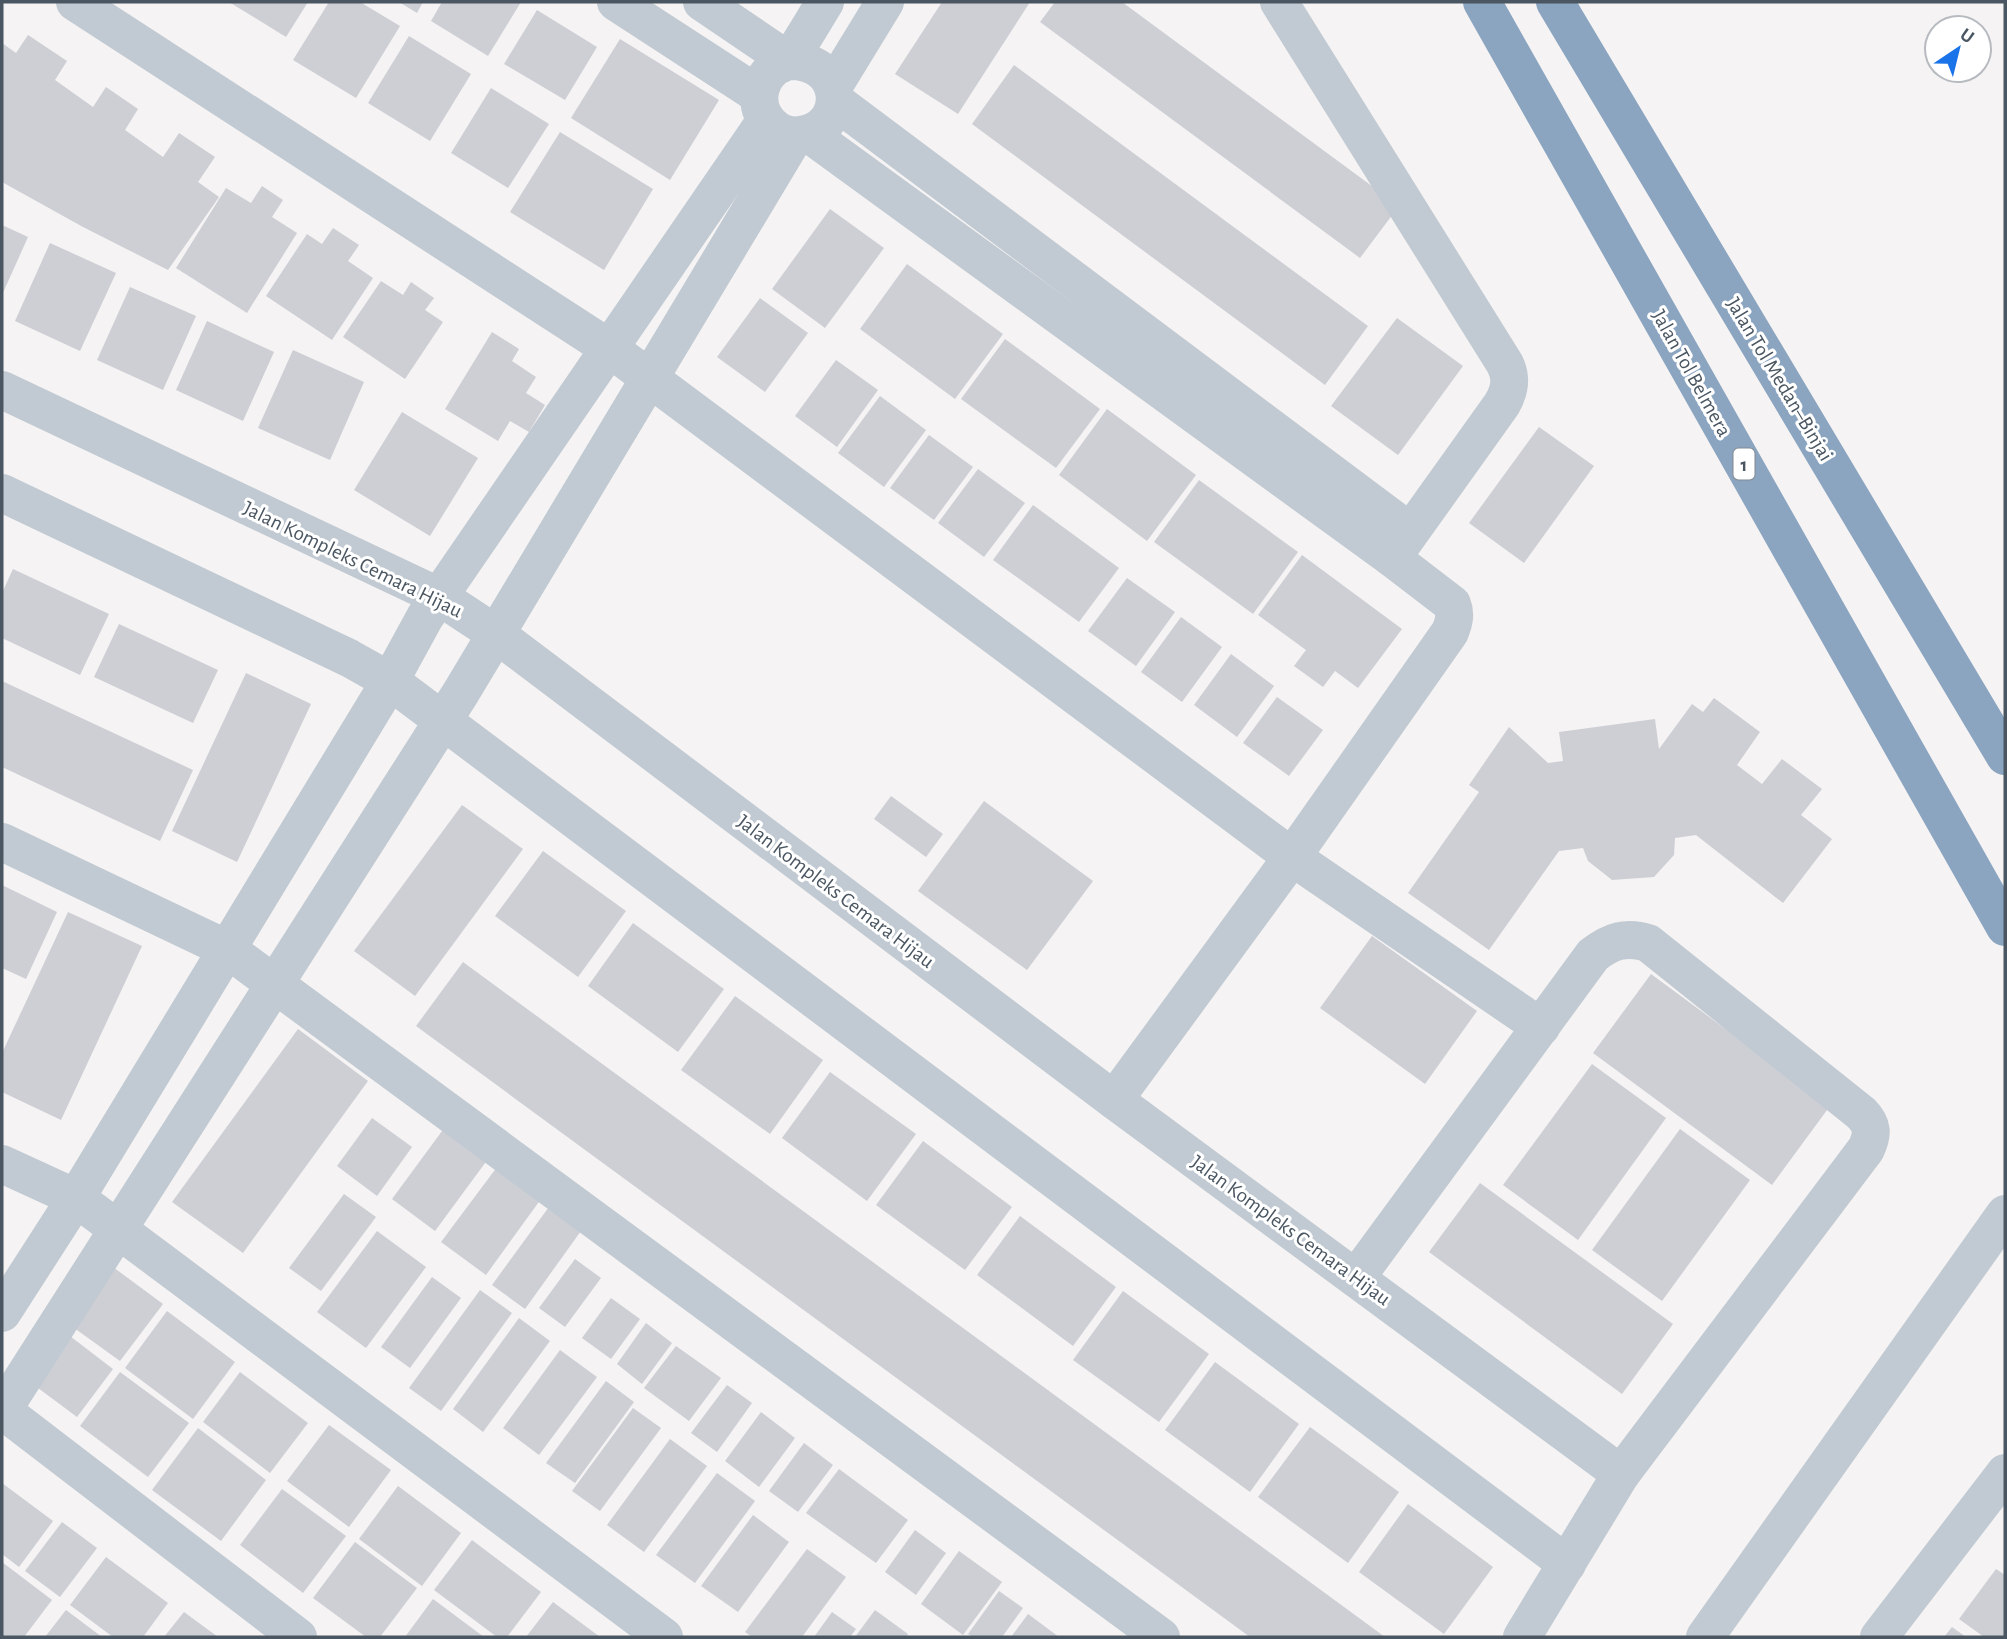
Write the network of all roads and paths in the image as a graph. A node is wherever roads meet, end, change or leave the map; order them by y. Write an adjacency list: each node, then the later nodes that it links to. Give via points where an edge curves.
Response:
1 (75, 2): 12 (street)
2 (616, 2): 11 (street)
3 (702, 2): 9 (street)
4 (825, 2): 9 (street)
5 (885, 2): 10 (street)
6 (1279, 2): 16 (street, via 1510,375 1502,404)
7 (1482, 2): 24 (highway, Jalan Tol Belmera / 1)
8 (1555, 2): 21 (highway, Jalan Tol Medan–Binjai)
9 (789, 61): 10 (street, via 817,65 827,75); 11 (street, via 774,67 764,79)
10 (834, 94): 11 (street, via 827,121); 16 (street)
11 (782, 121): 12 (street); 13 (street); 16 (street)
12 (609, 348): 13 (street); 17 (street)
13 (650, 378): 18 (street); 23 (street)
14 (2, 390): 17 (street, Jalan Kompleks Cemara Hijau)
15 (2, 492): 19 (street, via 349,658)
16 (1401, 545): 23 (street, via 1446,597 1455,610 1454,620 1441,646)
17 (432, 607): 18 (street, Jalan Kompleks Cemara Hijau); 19 (street)
18 (491, 642): 20 (street); 28 (street, Jalan Kompleks Cemara Hijau)
19 (395, 670): 20 (street); 25 (street)
20 (452, 708): 26 (street); 38 (street)
21 (2005, 756)
22 (2, 842): 25 (street)
23 (1292, 857): 27 (street); 28 (street)
24 (2005, 927)
25 (227, 949): 26 (street); 30 (street)
26 (275, 984): 32 (street); 41 (street)
27 (1541, 1027): 33 (street); 37 (street, via 1593,955 1607,944 1635,939 1648,943 1861,1113 1871,1128 1866,1149)
28 (1114, 1100): 33 (street, Jalan Kompleks Cemara Hijau)
29 (2, 1164): 30 (street)
30 (76, 1198): 32 (street); 34 (street)
31 (2005, 1214): 43 (street)
32 (118, 1230): 35 (street); 40 (street)
33 (1356, 1278): 37 (street, Jalan Kompleks Cemara Hijau)
34 (2, 1313)
35 (2, 1411): 39 (street)
36 (2005, 1473): 44 (street)
37 (1621, 1474): 38 (street)
38 (1567, 1563): 42 (street)
39 (298, 1637)
40 (664, 1637)
41 (1161, 1637)
42 (1522, 1637)
43 (1705, 1637)
44 (1879, 1637)

